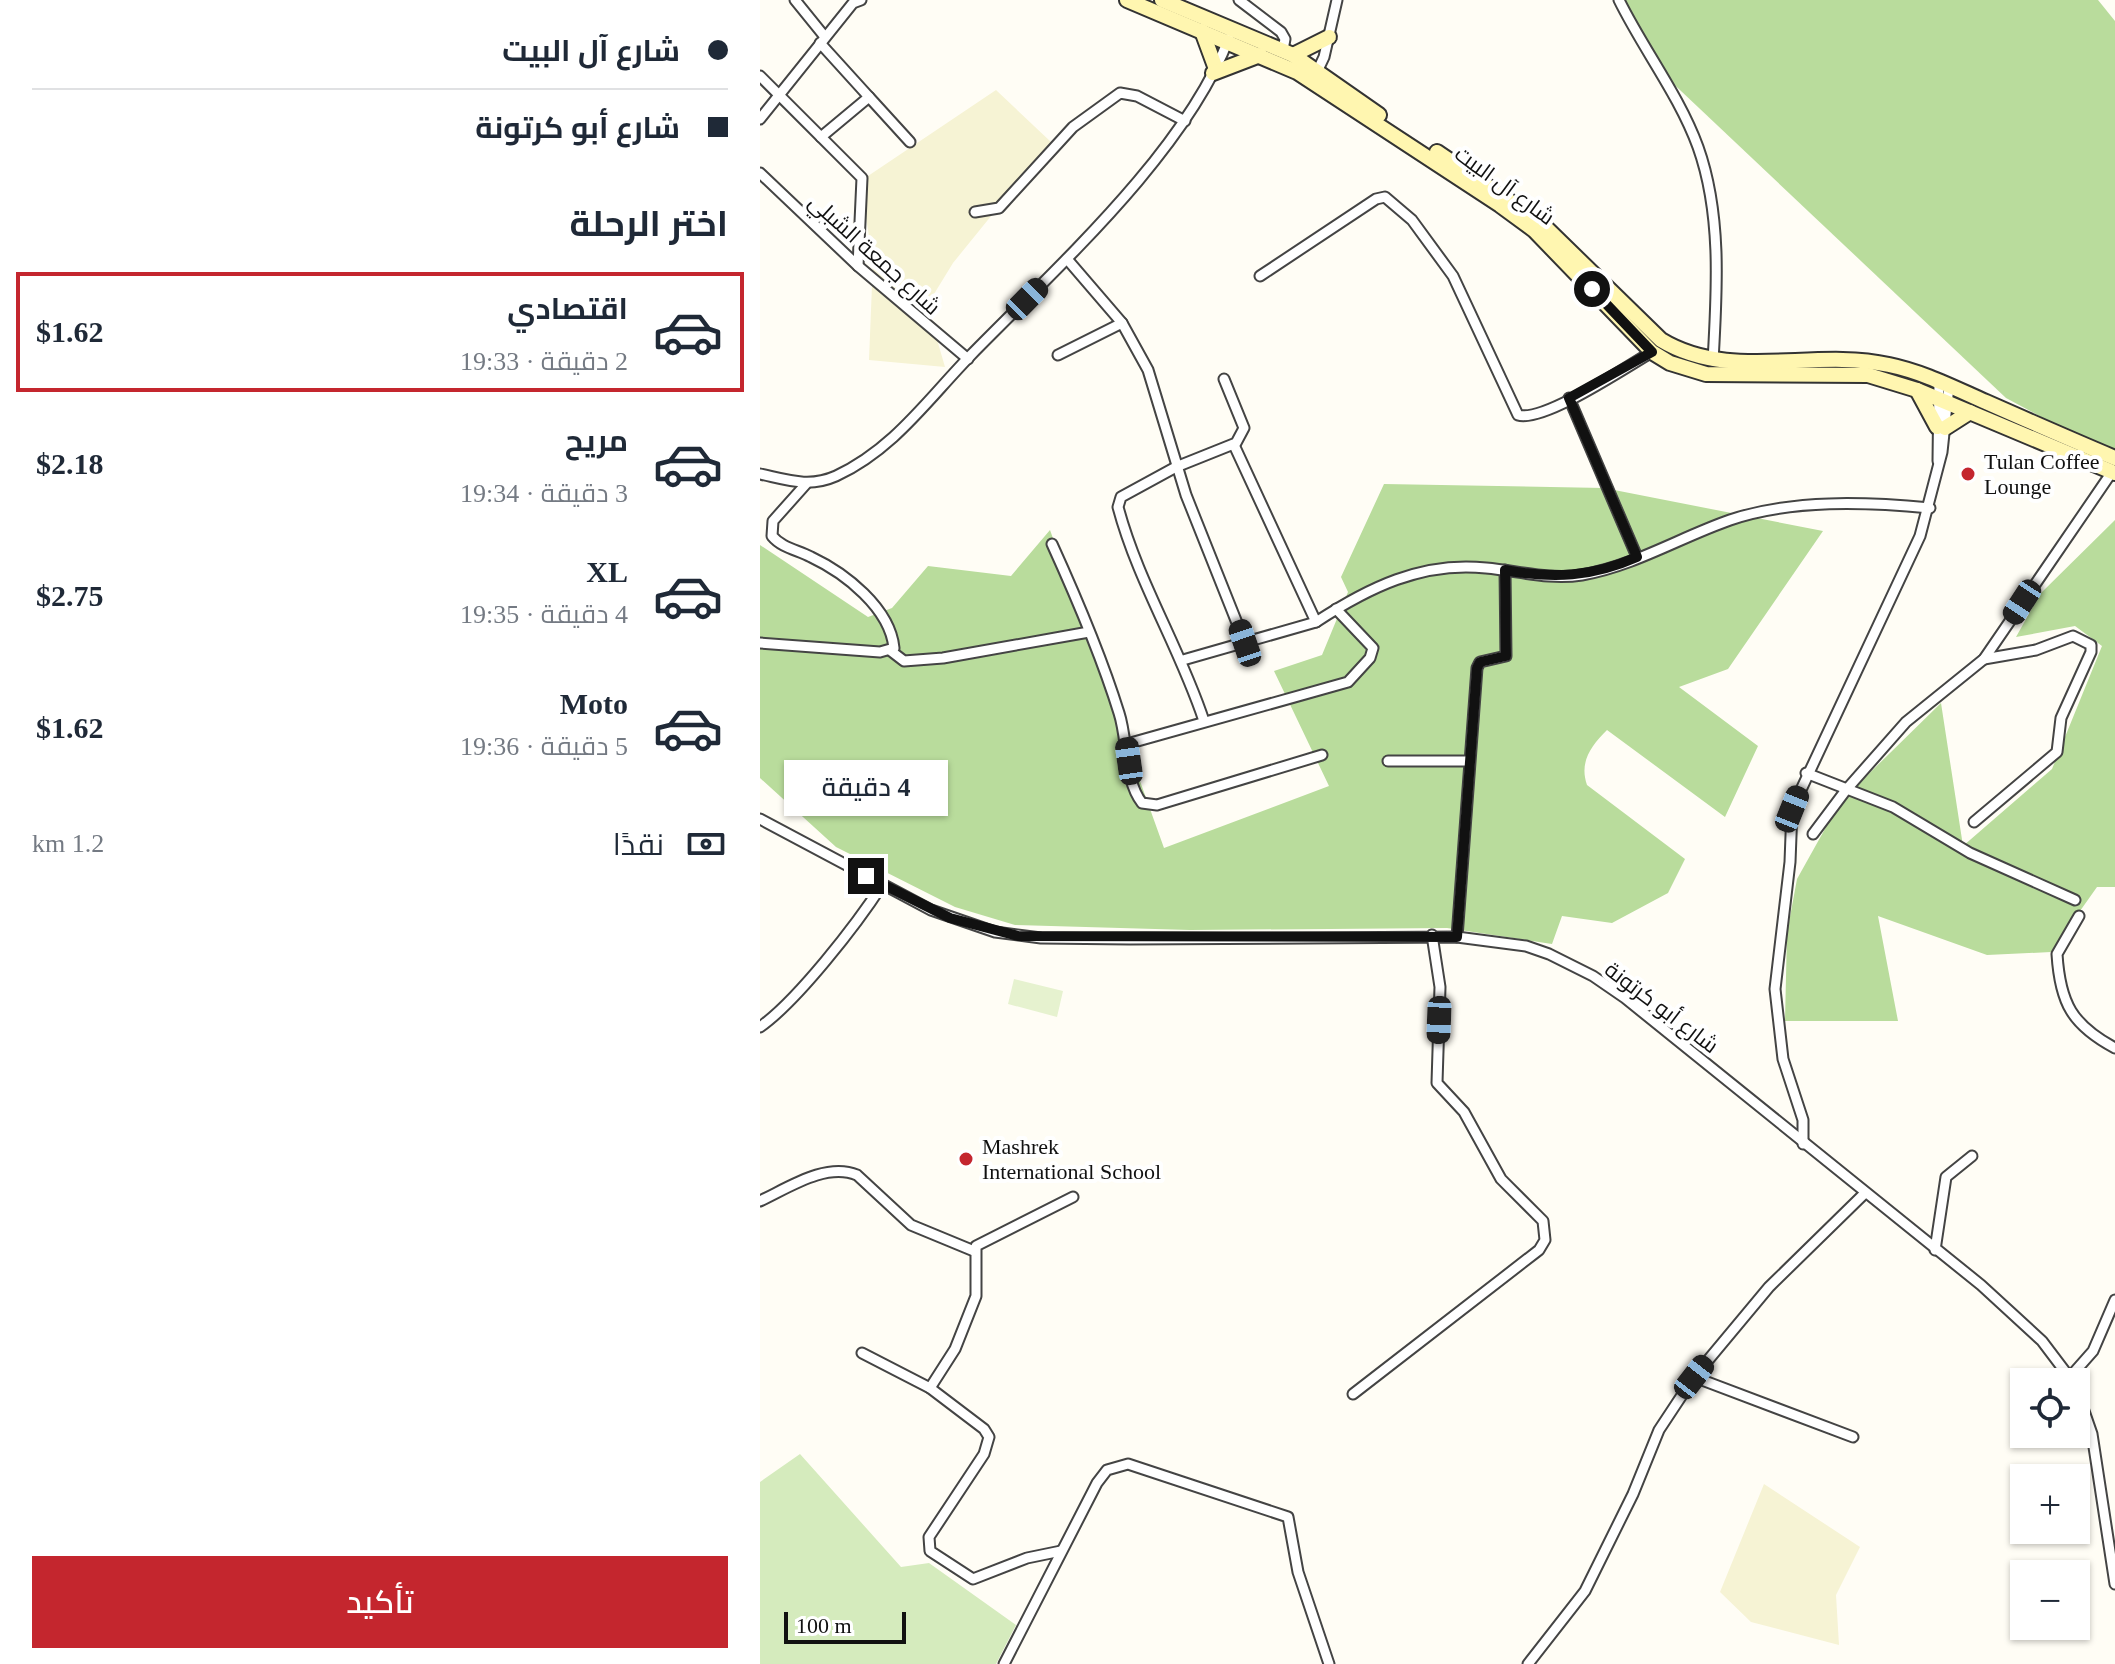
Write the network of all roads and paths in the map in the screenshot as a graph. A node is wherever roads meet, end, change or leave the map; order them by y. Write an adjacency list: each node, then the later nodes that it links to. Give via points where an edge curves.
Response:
1 (795, 0): 11 (street)
2 (861, 0): 11 (street)
3 (1127, 0): 8 (street, شارع آل البيت)
4 (1162, 0): 9 (street, شارع آل البيت)
5 (1239, 0): 12 (street, via 1281,32)
6 (1337, 0): 10 (street)
7 (1619, 0): 32 (street, via 1687,122 1706,171 1715,242)
8 (1202, 31): 9 (street, شارع آل البيت); 14 (street)
9 (1230, 36): 12 (street, شارع آل البيت); 13 (street, شارع آل البيت); 14 (street)
10 (1329, 37): 12 (street); 15 (street)
11 (823, 40): 17 (street); 18 (street)
12 (1288, 53): 15 (street, شارع آل البيت)
13 (1260, 55): 14 (street); 15 (street, شارع آل البيت)
14 (1214, 71): 20 (street)
15 (1315, 75): 29 (street, شارع آل البيت, via 1534,230); 32 (street, شارع آل البيت, via 1540,222 1661,340)
16 (760, 76): 17 (street)
17 (779, 95): 19 (street); 21 (street)
18 (869, 97): 21 (street); 22 (street)
19 (760, 119)
20 (1185, 121): 24 (street, via 1120,93 1073,127 999,208); 25 (street)
21 (821, 137): 26 (street, via 863,181)
22 (910, 142)
23 (760, 173): 26 (street, شارع جمعة الشبلي)
24 (975, 212)
25 (1067, 259): 28 (street); 31 (street)
26 (858, 266): 31 (street, شارع جمعة الشبلي)
27 (1260, 276): 36 (street, via 1376,199 1391,198 1453,276 1515,412 1530,417)
28 (1122, 323): 30 (street); 41 (street, via 1148,370)
29 (1652, 352): 35 (street, شارع آل البيت, via 1706,374 1856,373); 36 (street)
30 (1058, 355)
31 (968, 359): 44 (street, via 894,438 838,475)
32 (1713, 361): 34 (street, شارع آل البيت, via 1856,360)
33 (1224, 379): 40 (street, via 1244,428)
34 (1944, 384): 37 (street); 42 (street, شارع آل البيت)
35 (1917, 390): 37 (street, شارع آل البيت); 39 (street)
36 (1569, 398): 47 (street)
37 (1943, 400): 38 (street, شارع آل البيت); 39 (street)
38 (1970, 412): 39 (street); 42 (street, شارع آل البيت)
39 (1941, 428): 45 (street)
40 (1234, 445): 41 (street); 50 (street)
41 (1176, 467): 53 (street); 56 (street, via 1121,497 1118,507 1152,598)
42 (2114, 468): 55 (street)
43 (760, 474): 44 (street)
44 (806, 484): 54 (street, via 771,523 772,536 825,565 876,606 893,642)
45 (1930, 508): 47 (street, via 1867,504 1763,512); 62 (street, via 1904,577)
46 (1052, 544): 51 (street)
47 (1637, 557): 48 (street, via 1569,577)
48 (1505, 570): 49 (street, via 1428,570 1376,587); 61 (street, via 1506,656 1478,664)
49 (1336, 609): 50 (street); 57 (street, via 1373,648 1348,682)
50 (1316, 622): 53 (street)
51 (1089, 632): 54 (street, via 943,658 904,661); 58 (street)
52 (760, 643): 54 (street)
53 (1245, 643): 56 (street)
54 (891, 651)
55 (1984, 659): 63 (street, via 1911,718); 65 (street, via 2036,650 2073,636 2091,645 2058,729 2057,752)
56 (1183, 660): 57 (street)
57 (1204, 721): 58 (street)
58 (1127, 744): 59 (street, via 1134,789 1148,806)
59 (1322, 755)
60 (1388, 761): 61 (street)
61 (1469, 761): 71 (street)
62 (1806, 773): 63 (street); 74 (street, via 1792,809 1775,979 1783,1059 1802,1116)
63 (1846, 790): 66 (street); 68 (street, via 1893,807 1970,853)
64 (760, 819): 67 (street, شارع أبو كرتونة)
65 (1974, 822)
66 (1813, 834)
67 (882, 885): 70 (street, شارع أبو كرتونة, via 965,924 1018,936); 72 (street, via 837,945)
68 (2075, 900)
69 (2079, 916): 73 (street, via 2057,954 2066,999 2080,1026)
70 (1432, 935): 71 (street, شارع أبو كرتونة); 87 (street, via 1440,987 1437,1083 1464,1112 1501,1179 1543,1221 1545,1240 1539,1250)
71 (1457, 937): 74 (street, شارع أبو كرتونة, via 1526,946 1593,976)
72 (760, 1027)
73 (2115, 1048)
74 (1803, 1144): 76 (street, شارع أبو كرتونة)
75 (1972, 1156): 79 (street, via 1946,1177)
76 (1864, 1194): 79 (street, شارع أبو كرتونة); 85 (street, via 1769,1287)
77 (1073, 1197): 80 (street, via 980,1242)
78 (760, 1201): 80 (street, via 817,1176 846,1170 911,1225)
79 (1935, 1250): 83 (street, شارع أبو كرتونة, via 2015,1315)
80 (974, 1251): 86 (street, via 976,1296 955,1349)
81 (2115, 1300): 84 (street)
82 (862, 1353): 86 (street)
83 (2062, 1368)
84 (2080, 1368)
85 (1694, 1377): 89 (street); 94 (street, via 1659,1430 1585,1591)
86 (930, 1388): 90 (street, via 984,1429 990,1445 929,1537 930,1551 973,1579)
87 (1353, 1394)
88 (2090, 1428): 91 (street)
89 (1853, 1437)
90 (1061, 1551): 92 (street); 93 (street, via 1097,1483 1117,1464 1160,1472 1288,1517 1298,1572)
91 (2115, 1584)
92 (1004, 1664)
93 (1329, 1664)
94 (1528, 1664)

